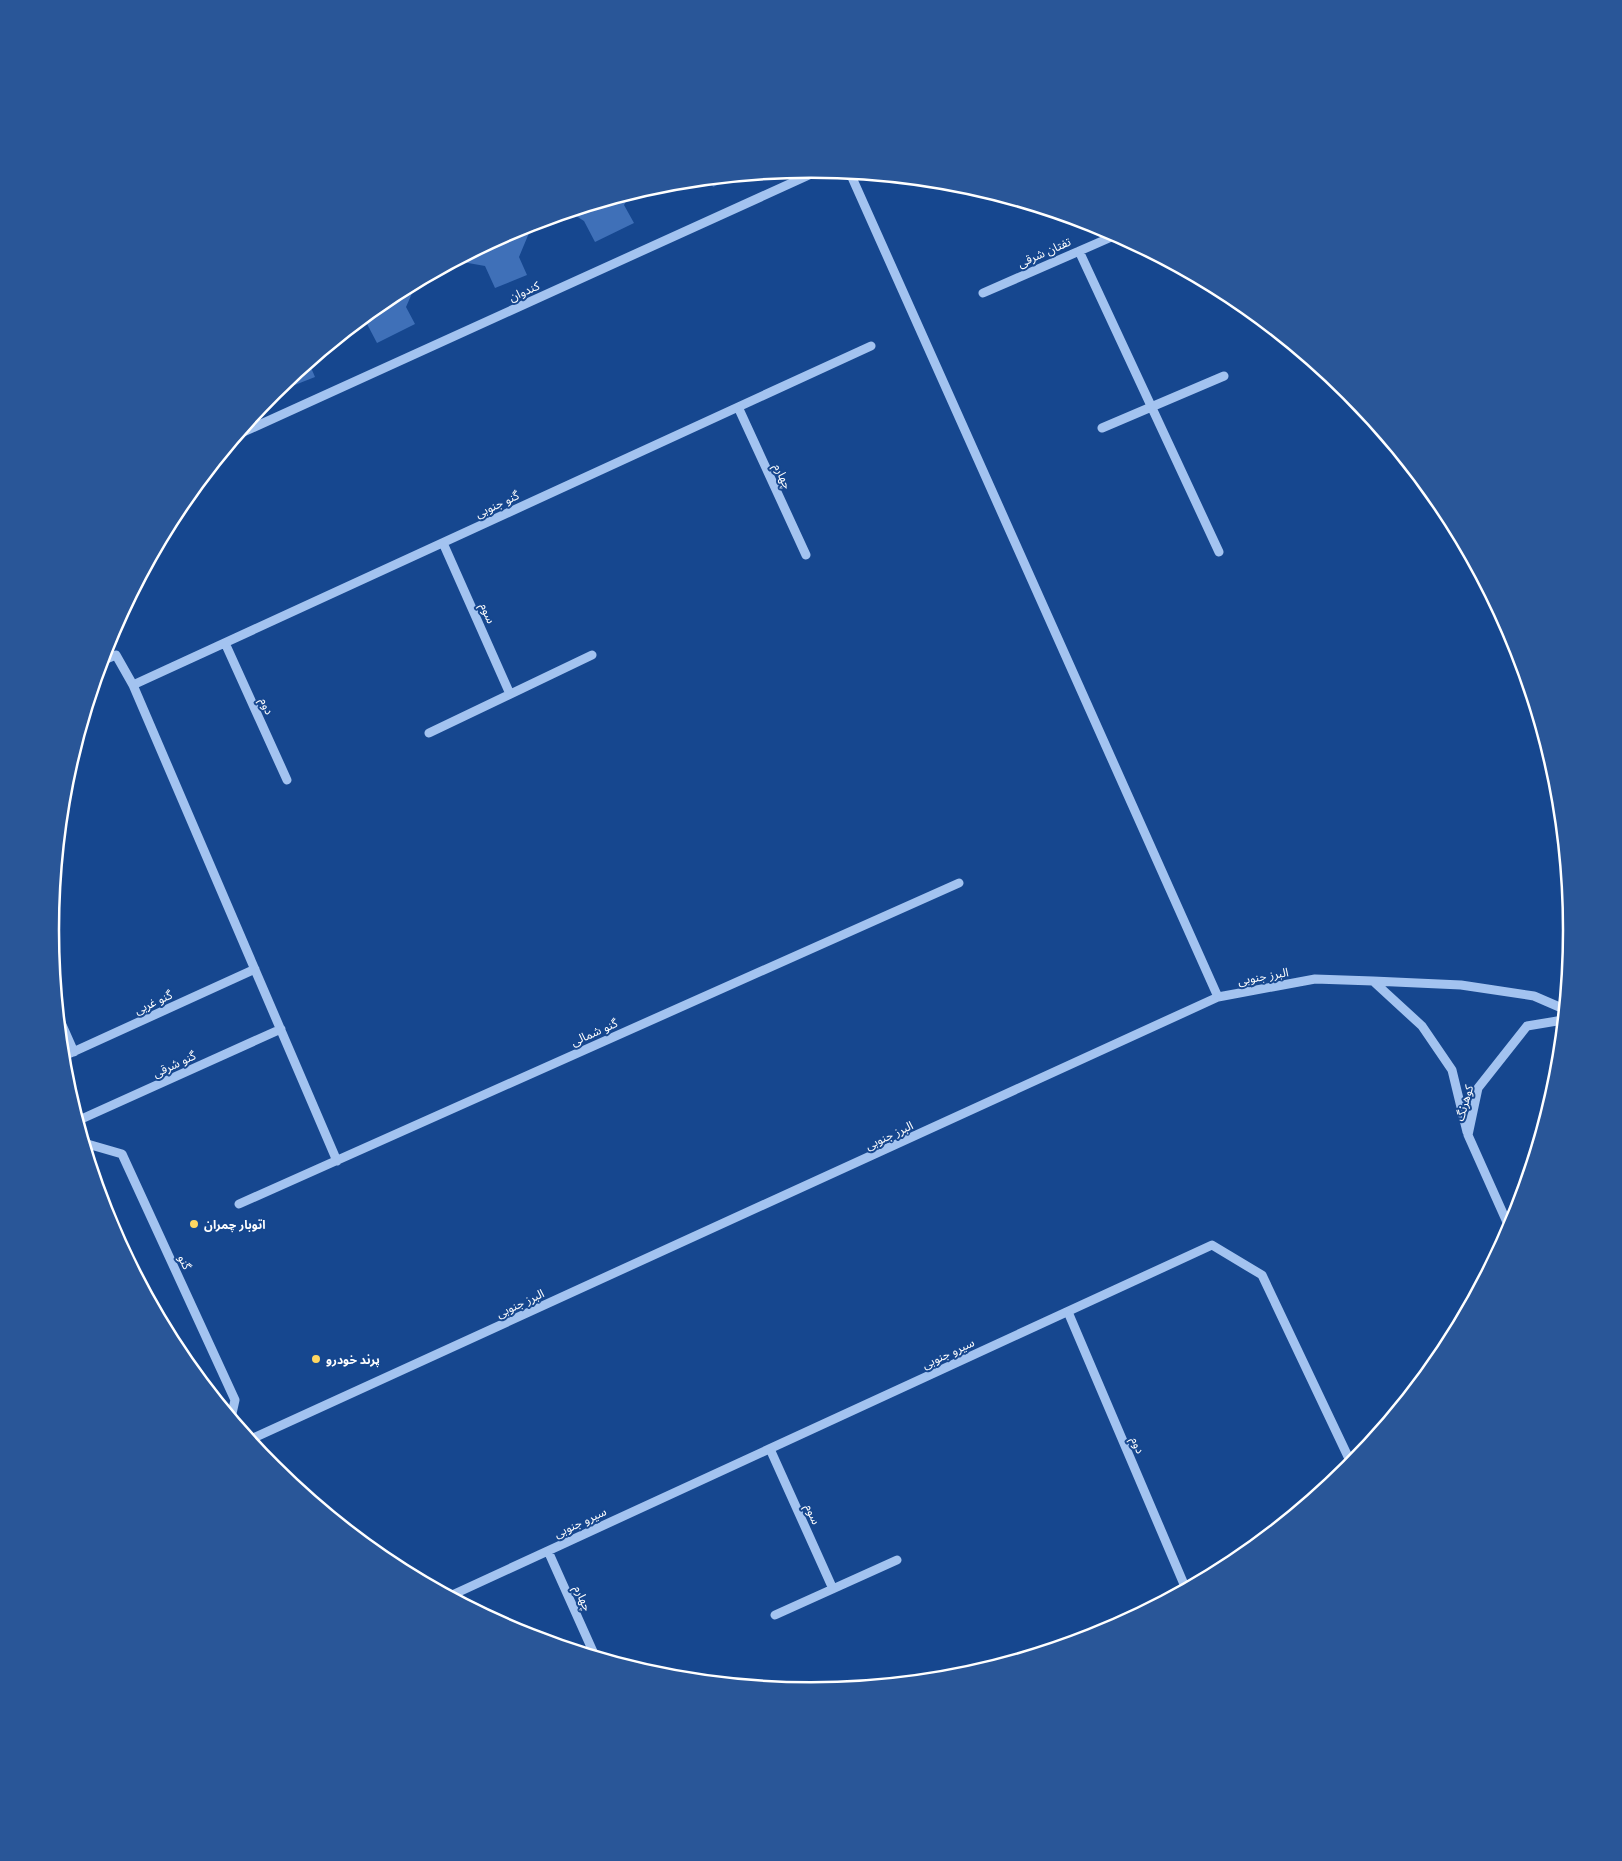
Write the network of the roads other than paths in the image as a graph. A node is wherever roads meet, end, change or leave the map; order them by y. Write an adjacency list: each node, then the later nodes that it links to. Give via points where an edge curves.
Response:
1 (802, 178): 10 (street, کندوان)
2 (853, 180): 25 (street)
3 (1106, 239): 4 (street, تفتان شرقی)
4 (1078, 251): 5 (street, تفتان شرقی); 9 (street)
5 (982, 293)
6 (871, 346): 8 (street, گنو جنوبی)
7 (1224, 376): 9 (street)
8 (738, 407): 12 (street, گنو جنوبی); 14 (street, چهارم)
9 (1151, 407): 11 (street); 13 (street)
10 (251, 428)
11 (1102, 428)
12 (443, 542): 15 (street, گنو جنوبی); 19 (street, سوم)
13 (1219, 552)
14 (806, 555)
15 (225, 643): 18 (street, گنو جنوبی); 21 (street, دوم)
16 (592, 654): 19 (street)
17 (111, 657): 18 (street, via 116,655)
18 (133, 685): 23 (street)
19 (510, 694): 20 (street)
20 (429, 733)
21 (287, 780)
22 (959, 883): 35 (street, گنو شمالی)
23 (255, 969): 28 (street); 30 (street, گنو غربی)
24 (1373, 981): 25 (street, البرز جنوبی, via 1315,979); 26 (street, البرز جنوبی, via 1461,984 1534,996); 33 (street, via 1422,1026 1452,1070)
25 (1218, 997): 40 (street, البرز جنوبی)
26 (1559, 1007)
27 (1558, 1021): 33 (street, کوهرنگ, via 1526,1026 1478,1088)
28 (281, 1028): 32 (street, گنو شرقی); 35 (street)
29 (66, 1033): 30 (street)
30 (74, 1052): 31 (street, گنو غربی)
31 (69, 1054)
32 (83, 1119)
33 (1468, 1135): 37 (street, کوهرنگ)
34 (90, 1145): 39 (street, گنو, via 122,1154 235,1400)
35 (337, 1160): 36 (street, گنو شمالی)
36 (239, 1204)
37 (1506, 1219)
38 (1068, 1312): 41 (street, سیرو جنوبی); 42 (street, سیرو جنوبی, via 1212,1245 1262,1275); 45 (street, دوم)
39 (233, 1411)
40 (255, 1437)
41 (770, 1449): 43 (street, سیرو جنوبی); 46 (street, سوم)
42 (1348, 1457)
43 (548, 1550): 47 (street, سیرو جنوبی); 49 (street, چهارم)
44 (897, 1560): 46 (street)
45 (1184, 1584)
46 (833, 1589): 48 (street)
47 (456, 1593)
48 (775, 1615)
49 (592, 1650)

